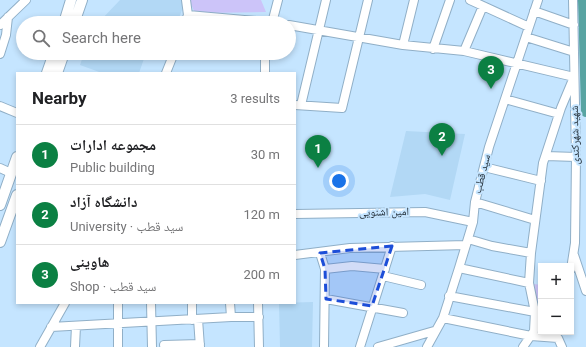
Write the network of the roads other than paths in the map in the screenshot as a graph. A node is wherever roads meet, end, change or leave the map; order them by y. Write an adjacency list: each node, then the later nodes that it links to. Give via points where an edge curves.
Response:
1 (26, 0): 19 (street)
2 (71, 0): 15 (main road)
3 (82, 0): 16 (main road)
4 (186, 0): 17 (street)
5 (278, 0): 18 (street)
6 (326, 0): 24 (street)
7 (368, 0): 25 (street)
8 (414, 0): 27 (street)
9 (450, 0): 28 (street)
10 (470, 0): 13 (street)
11 (538, 0): 14 (street, سید قطب)
12 (573, 0): 21 (street, شهید شهرکندی)
13 (482, 6): 23 (street); 29 (street)
14 (534, 11): 21 (street); 23 (street, سید قطب)
15 (66, 16)
16 (76, 16)
17 (187, 16)
18 (275, 16)
19 (8, 17): 20 (street); 31 (street)
20 (0, 25)
21 (574, 25): 30 (street, شهید شهرکندی)
22 (296, 26): 24 (street)
23 (529, 27): 26 (street, سید قطب)
24 (317, 31): 25 (street); 43 (street)
25 (360, 37): 27 (street); 43 (street, via 342,108)
26 (526, 37): 30 (street); 36 (street, سید قطب)
27 (403, 45): 28 (street)
28 (433, 49): 29 (street)
29 (464, 51): 36 (street)
30 (574, 52): 41 (street, شهید شهرکندی)
31 (0, 54)
32 (52, 60): 37 (main road)
33 (62, 60): 38 (main road)
34 (171, 60): 39 (street)
35 (265, 60): 40 (street)
36 (517, 65): 41 (street); 42 (street, سید قطب)
37 (47, 72)
38 (57, 72)
39 (166, 72)
40 (265, 72)
41 (574, 77): 46 (street); 48 (street, شهید شهرکندی)
42 (505, 99): 46 (street); 50 (street, سید قطب)
43 (298, 105)
44 (0, 106): 45 (street)
45 (16, 113)
46 (559, 114): 47 (street)
47 (546, 156): 48 (street); 53 (street)
48 (576, 157): 65 (street, شهید شهرکندی)
49 (16, 163): 52 (main road)
50 (484, 167): 53 (street); 55 (street, سید قطب)
51 (0, 168): 52 (street)
52 (14, 174): 56 (main road)
53 (541, 181): 58 (street)
54 (16, 198): 60 (main road)
55 (475, 202): 58 (street); 59 (street, سید قطب)
56 (0, 205)
57 (296, 214): 59 (street, امین اشنویی, via 425,212)
58 (535, 220): 64 (street)
59 (473, 222): 61 (street, سید قطب)
60 (0, 242)
61 (467, 242): 62 (street); 64 (street); 68 (street, سید قطب)
62 (392, 246): 63 (street, via 350,248); 70 (street)
63 (320, 253): 66 (street); 69 (street)
64 (531, 253): 71 (street)
65 (574, 254): 67 (street, شهید شهرکندی); 73 (street)
66 (296, 255)
67 (572, 263)
68 (459, 268): 71 (street); 74 (street, سید قطب)
69 (325, 269): 70 (street, via 352,266); 75 (street)
70 (384, 272): 72 (street); 82 (street)
71 (529, 283): 83 (street)
72 (421, 285)
73 (586, 290)
74 (449, 296): 83 (street); 87 (street, سید قطب)
75 (326, 298): 82 (street); 103 (street)
76 (64, 304): 92 (street)
77 (118, 304): 90 (street)
78 (151, 304): 89 (street)
79 (192, 304): 88 (street)
80 (230, 304): 85 (street)
81 (258, 304): 86 (street)
82 (372, 306): 84 (street); 104 (street)
83 (535, 312): 95 (street, via 534,331)
84 (404, 313)
85 (231, 317): 86 (street); 88 (street)
86 (259, 317): 102 (street)
87 (443, 318): 93 (street, سید قطب); 95 (street)
88 (195, 319): 89 (street); 96 (street)
89 (151, 322): 90 (street); 101 (street)
90 (118, 323): 91 (street); 100 (street)
91 (76, 326): 92 (street); 99 (street)
92 (51, 327): 98 (street)
93 (434, 332): 105 (street); 106 (street, سید قطب)
94 (558, 335): 95 (street); 108 (street); 109 (street)
95 (531, 336): 107 (street)
96 (200, 345): 97 (street)
97 (164, 346)
98 (40, 347)
99 (75, 347)
100 (118, 347)
101 (152, 347)
102 (259, 347)
103 (324, 347)
104 (360, 347)
105 (378, 347)
106 (427, 347)
107 (523, 347)
108 (557, 347)
109 (562, 347)

